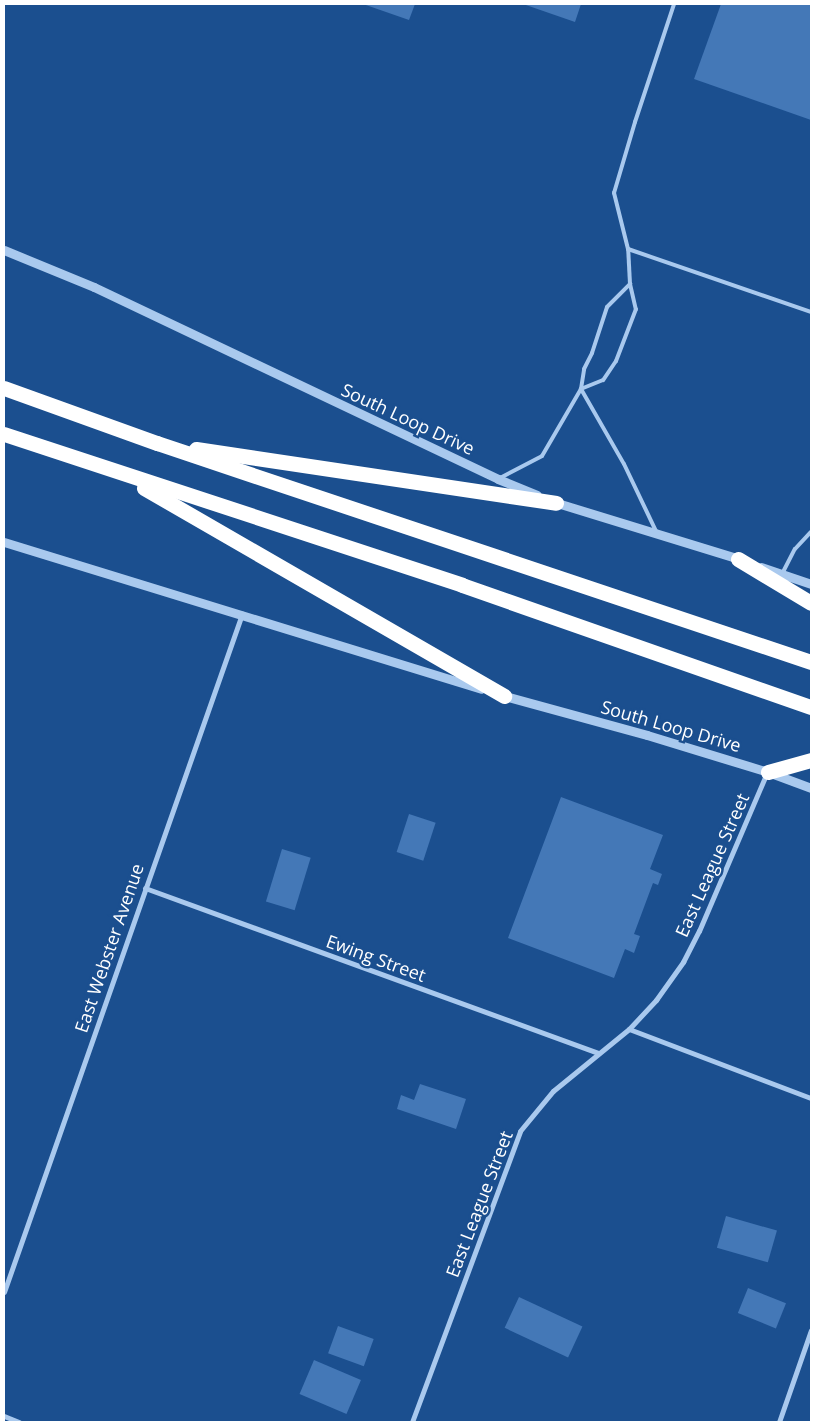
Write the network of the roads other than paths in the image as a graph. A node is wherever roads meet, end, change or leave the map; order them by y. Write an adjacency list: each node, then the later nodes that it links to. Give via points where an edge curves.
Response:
1 (674, 4): 2 (lane, via 614,193)
2 (628, 249): 4 (lane); 5 (lane)
3 (4, 250): 11 (street, South Loop Drive, via 94,287)
4 (630, 284): 7 (lane, via 607,307 584,369); 7 (lane, via 636,308 616,361 603,380)
5 (811, 312)
6 (4, 388): 9 (highway)
7 (581, 389): 11 (lane, via 542,456); 14 (lane, via 624,464)
8 (4, 434): 10 (highway)
9 (157, 443): 12 (highway); 21 (highway)
10 (117, 472): 22 (highway); 23 (highway, via 462,585)
11 (498, 479): 12 (street, South Loop Drive)
12 (556, 503): 14 (street, South Loop Drive)
13 (811, 532): 17 (lane, via 795,549)
14 (658, 536): 16 (street, South Loop Drive)
15 (4, 542): 20 (street, South Loop Drive)
16 (738, 559): 17 (street, South Loop Drive); 19 (highway)
17 (782, 574): 18 (street, South Loop Drive)
18 (811, 584)
19 (811, 603)
20 (242, 614): 22 (street, South Loop Drive); 27 (street, East Webster Avenue)
21 (811, 662)
22 (504, 696): 25 (street, South Loop Drive)
23 (811, 708)
24 (811, 760): 25 (highway)
25 (768, 772): 26 (street, South Loop Drive); 28 (street, East League Street, via 687,954 656,1000)
26 (811, 788)
27 (145, 888): 29 (street, Ewing Street); 31 (street, East Webster Avenue)
28 (629, 1029): 29 (street, East League Street); 30 (street)
29 (598, 1053): 35 (street, East League Street, via 553,1091 520,1132)
30 (811, 1098)
31 (4, 1292)
32 (811, 1330): 36 (street)
33 (4, 1416): 34 (street)
34 (19, 1422)
35 (412, 1422)
36 (779, 1422)

